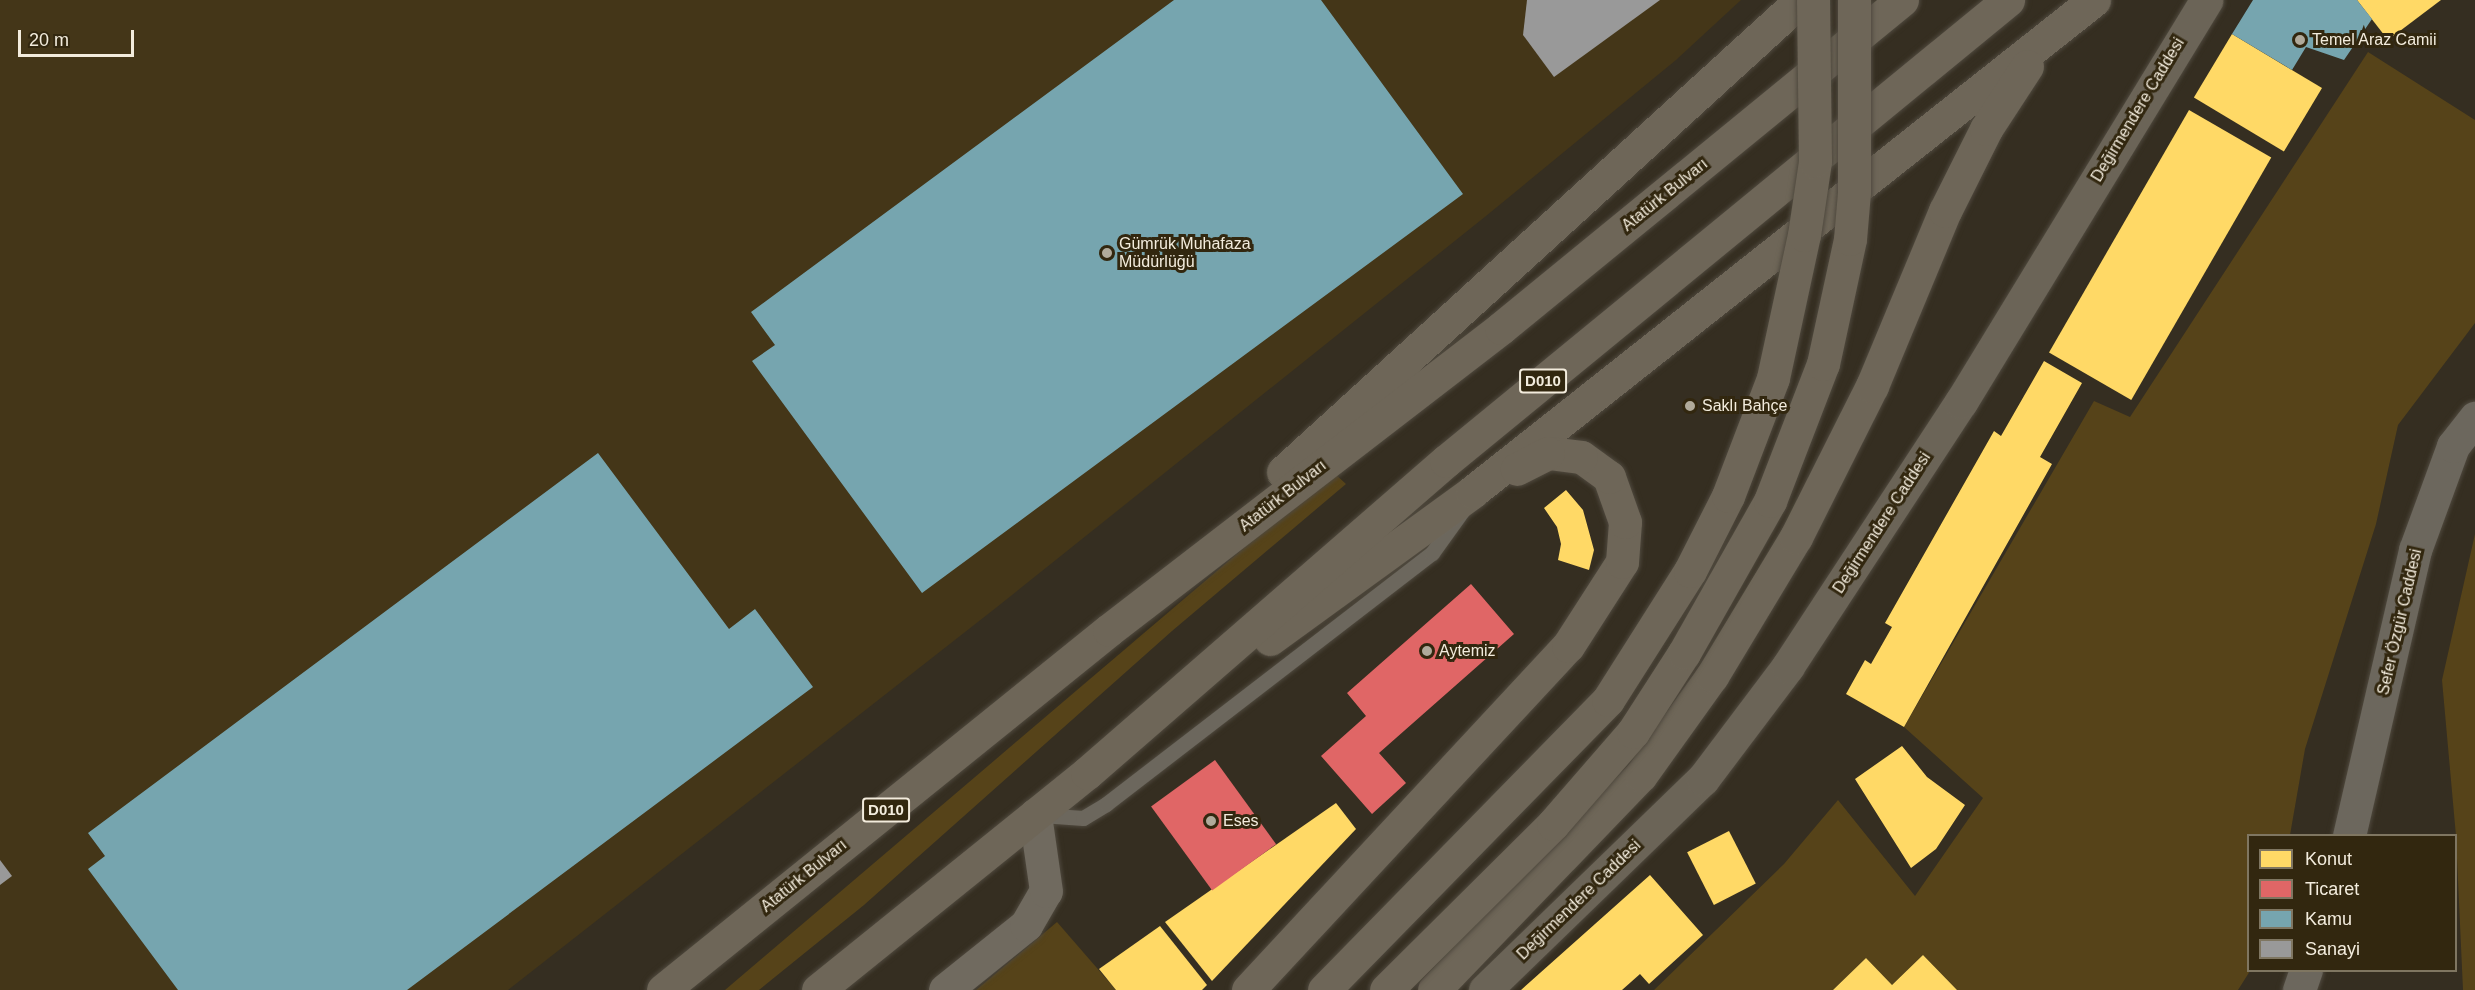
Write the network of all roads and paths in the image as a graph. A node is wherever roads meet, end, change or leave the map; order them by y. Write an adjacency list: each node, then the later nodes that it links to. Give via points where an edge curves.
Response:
1 (1801, 0): 11 (highway)
2 (1813, 0): 20 (highway, bridge, via 1815,161 1804,236 1773,378 1723,505 1690,571 1608,700)
3 (1854, 0): 21 (highway, bridge, via 1854,192 1848,249 1823,364 1770,501 1684,653 1633,732 1553,824)
4 (1902, 0): 11 (highway, Atatürk Bulvarı / D010, via 1501,328)
5 (2008, 0): 12 (highway, D010, via 1446,461)
6 (2094, 0): 8 (highway)
7 (2206, 0): 23 (main road, Değirmendere Caddesi, via 1961,402 1788,666 1703,779)
8 (2043, 42): 10 (highway); 22 (highway, via 1986,129 1872,386 1796,537 1712,676 1641,776)
9 (2475, 418): 14 (street, Sefer Özgür Caddesi, via 2453,446 2415,550)
10 (1472, 492): 12 (highway); 13 (lane, via 1456,524 1432,553 1106,804 1083,818); 19 (highway, via 1548,453 1581,457 1609,477 1625,522 1622,562 1568,646)
11 (1109, 630): 16 (highway, Atatürk Bulvarı / D010)
12 (1087, 772): 13 (highway, D010)
13 (1035, 815): 17 (highway, D010); 18 (main road, via 1046,891 1026,925)
14 (2349, 834)
15 (2305, 972): 24 (street)
16 (663, 990)
17 (818, 990)
18 (945, 990)
19 (1248, 990)
20 (1324, 990)
21 (1386, 990)
22 (1434, 990)
23 (1485, 990)
24 (2299, 990)

